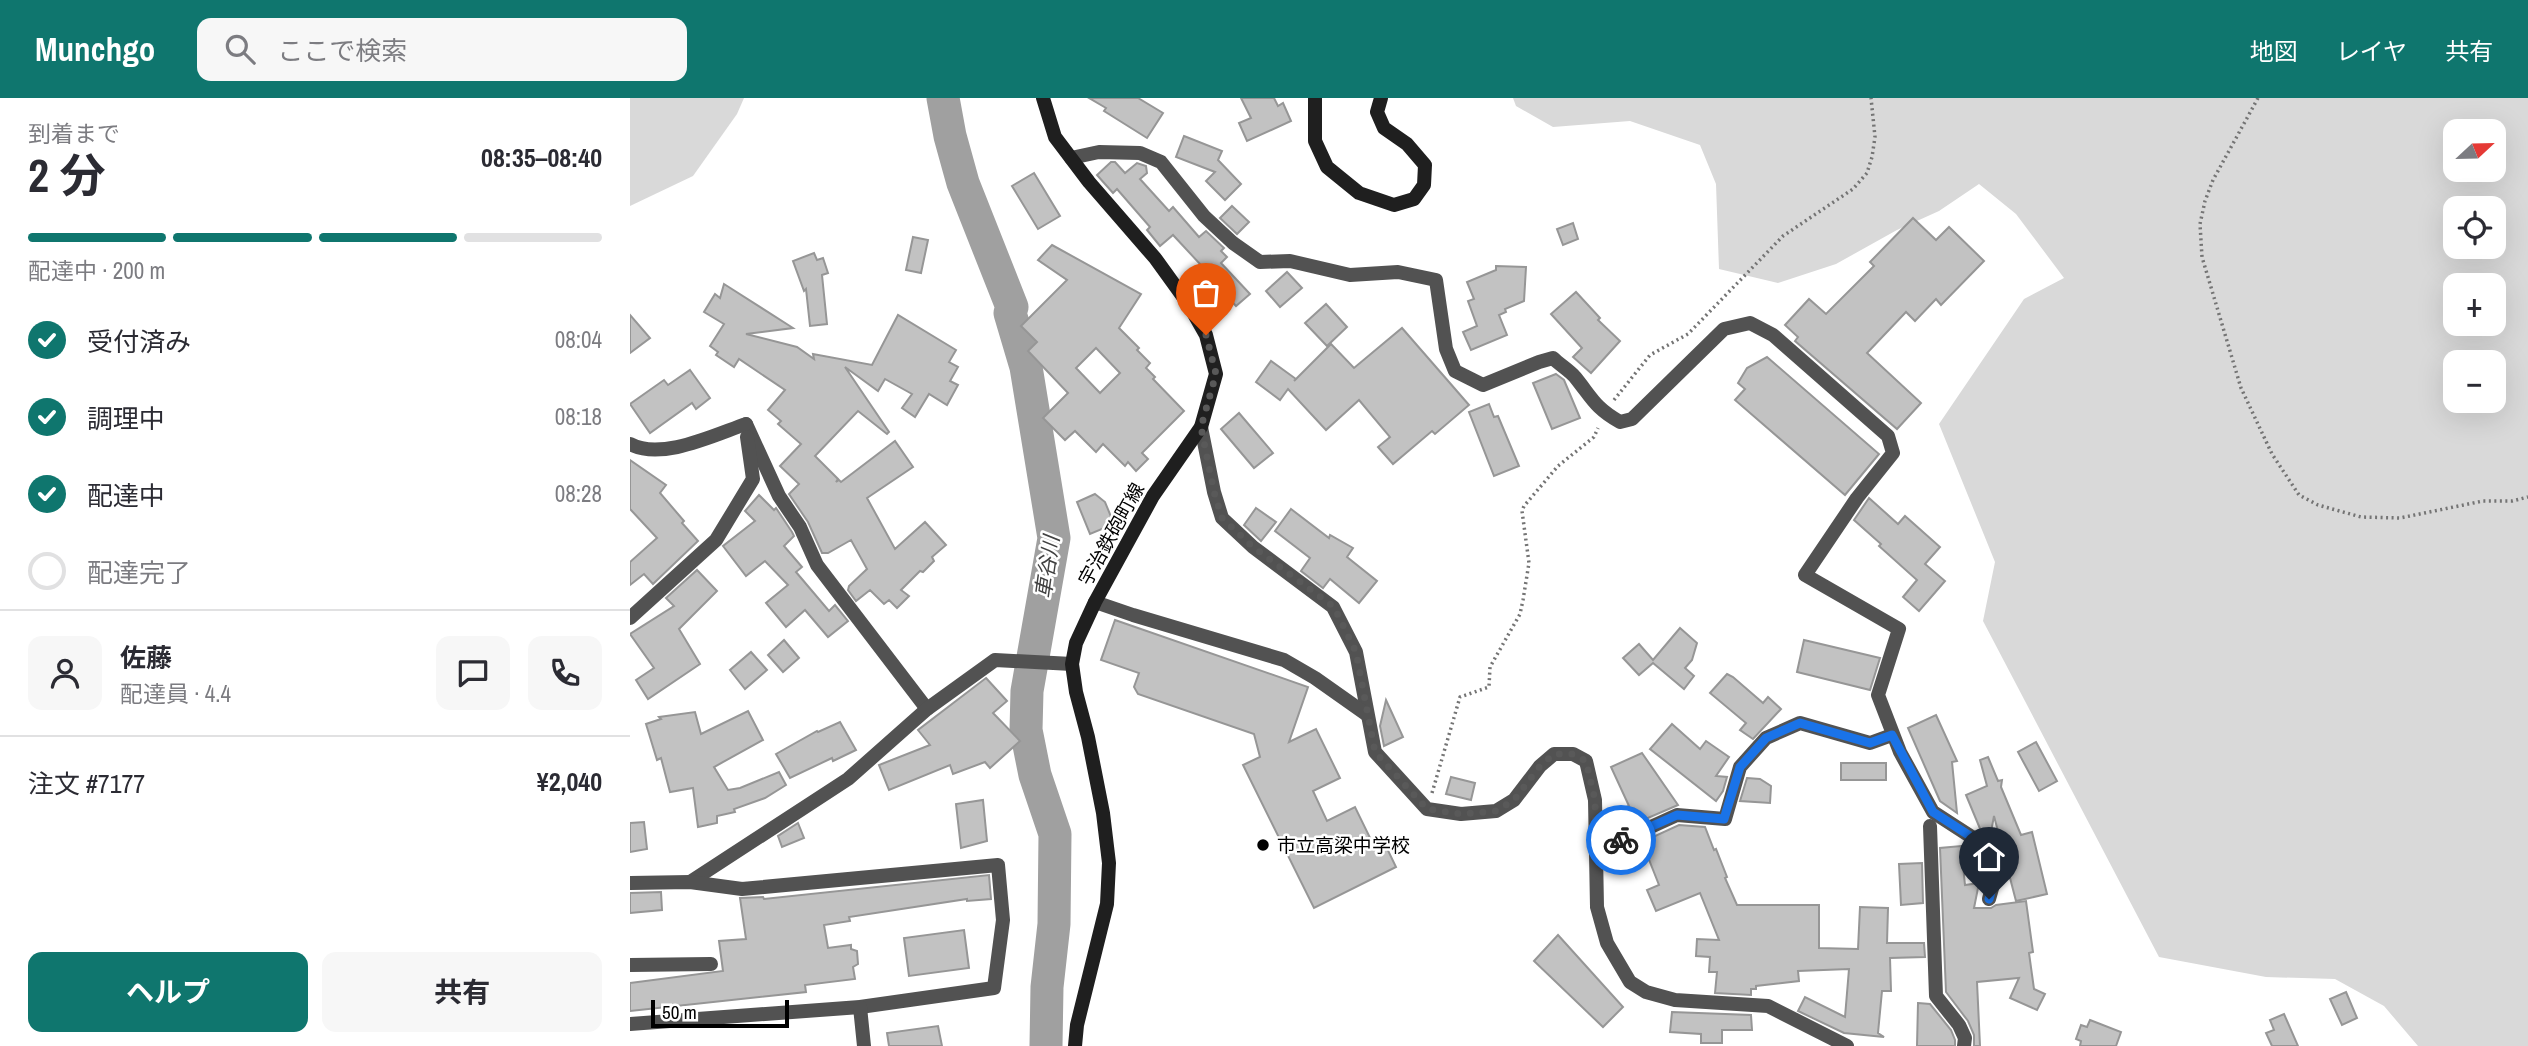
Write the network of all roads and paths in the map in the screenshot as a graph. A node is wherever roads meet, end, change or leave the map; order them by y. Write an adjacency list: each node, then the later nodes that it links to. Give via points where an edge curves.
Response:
1 (1043, 98): 6 (main road, 宇治鉄砲町線, via 1055,137)
2 (1315, 98): 3 (main road, via 1315,141 1327,167 1359,193 1394,205 1414,199 1424,185 1425,165 1407,144 1384,128 1377,112)
3 (1381, 98)
4 (1871, 98): 7 (path, via 1875,137 1867,173 1853,189 1783,236 1688,334 1650,355)
5 (2258, 98): 11 (path, via 2205,201 2200,224 2202,257 2241,388 2272,454 2299,495 2361,517 2400,518)
6 (1071, 158): 7 (street, via 1099,152 1140,153 1161,162 1204,216 1261,262 1290,261 1350,275 1398,272 1436,280 1446,349 1455,371 1483,385 1553,358); 9 (main road, 宇治鉄砲町線, via 1155,258 1206,335 1216,374)
7 (1605, 413): 17 (street, via 1620,422 1632,419 1724,329 1750,323 1773,335 1888,436 1893,453 1805,575 1899,629 1878,695); 18 (path, via 1594,437 1558,466 1524,506 1528,563 1520,614 1490,667 1489,687 1460,697)
8 (746, 424): 10 (street, via 664,451); 13 (street, via 752,479 722,530); 15 (street, via 817,565)
9 (1201, 427): 12 (main road, 宇治鉄砲町線, via 1153,496); 16 (street, via 1222,518 1334,607 1356,652)
10 (630, 444)
11 (2528, 497)
12 (1096, 601): 14 (main road, 宇治鉄砲町線, via 1076,643); 16 (street, via 1284,660)
13 (630, 618)
14 (1072, 664): 15 (street, via 996,660); 29 (main road, 宇治鉄砲町線, via 1109,863 1107,904)
15 (927, 709): 21 (street, via 848,779)
16 (1366, 714): 18 (street, via 1375,752)
17 (1892, 735): 20 (street, via 1870,743 1800,723 1766,738 1740,767 1724,819 1677,815); 23 (street, via 1933,812 1984,845 1993,857 1996,874)
18 (1427, 809): 20 (street, via 1461,814 1496,811 1514,800 1554,754 1573,754 1586,761 1595,800)
19 (1930, 826): 31 (street, via 1936,996 1959,1025)
20 (1596, 852): 30 (street, via 1597,907 1607,943 1630,982 1675,1000 1768,1006)
21 (690, 882): 22 (street); 26 (street, via 742,888 998,865 1003,920 994,988)
22 (630, 883)
23 (1989, 899)
24 (710, 964): 25 (street)
25 (630, 965)
26 (860, 1007): 27 (street); 28 (street)
27 (630, 1024)
28 (864, 1046)
29 (1075, 1046)
30 (1847, 1046)
31 (1964, 1046)

